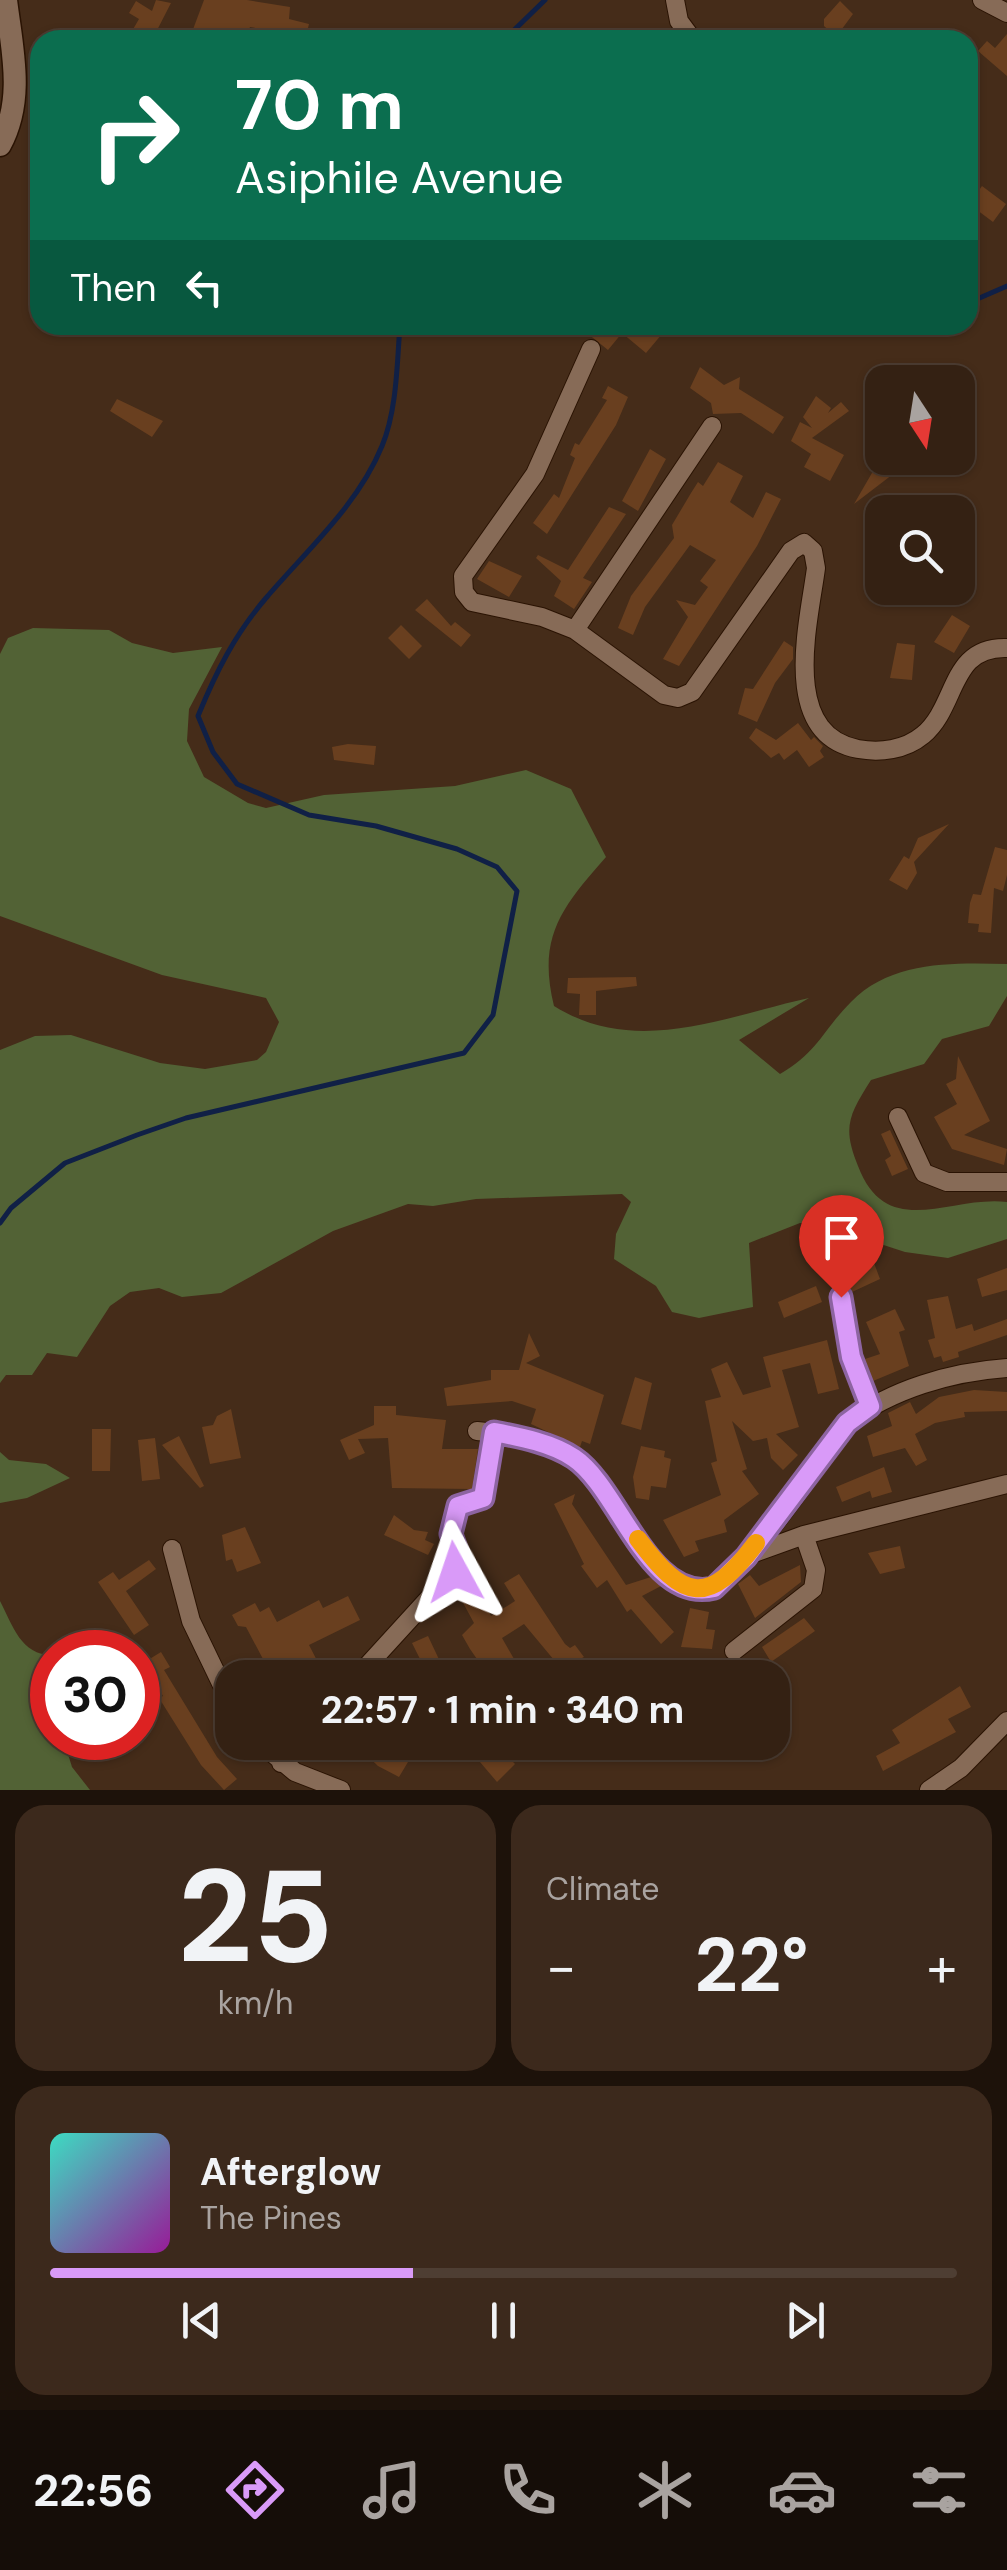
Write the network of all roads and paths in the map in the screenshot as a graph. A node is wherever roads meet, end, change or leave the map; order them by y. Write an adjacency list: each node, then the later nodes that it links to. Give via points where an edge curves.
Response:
1 (6, 0): 6 (street, via 16,83)
2 (675, 0): 5 (street)
3 (982, 0): 4 (street)
4 (1007, 12)
5 (686, 30)
6 (0, 145)
7 (591, 349): 9 (street, via 535,474 463,576 472,602)
8 (712, 426): 9 (street)
9 (574, 630): 10 (street, via 664,695 685,696 799,543 809,545 815,556 807,698 820,728 840,743 886,750 912,743 937,721 966,662)
10 (1007, 648)
11 (898, 1117): 12 (street, via 924,1173 947,1182)
12 (1007, 1182)
13 (841, 1297): 15 (street, via 851,1357)
14 (1007, 1368): 15 (street, via 914,1388)
15 (870, 1406): 19 (street, via 847,1423)
16 (1007, 1484): 17 (street)
17 (804, 1536): 19 (street); 20 (street, via 816,1570 813,1589)
18 (172, 1549): 22 (street, via 191,1621)
19 (746, 1557): 21 (street, via 714,1588 690,1590 663,1573 577,1460 518,1436 485,1432 483,1498 458,1506 451,1525 461,1563)
20 (734, 1651)
21 (372, 1660)
22 (215, 1671)
23 (1007, 1721): 28 (street)
24 (278, 1760): 26 (street)
25 (283, 1760): 26 (street)
26 (281, 1763): 27 (street)
27 (340, 1790)
28 (929, 1790)

